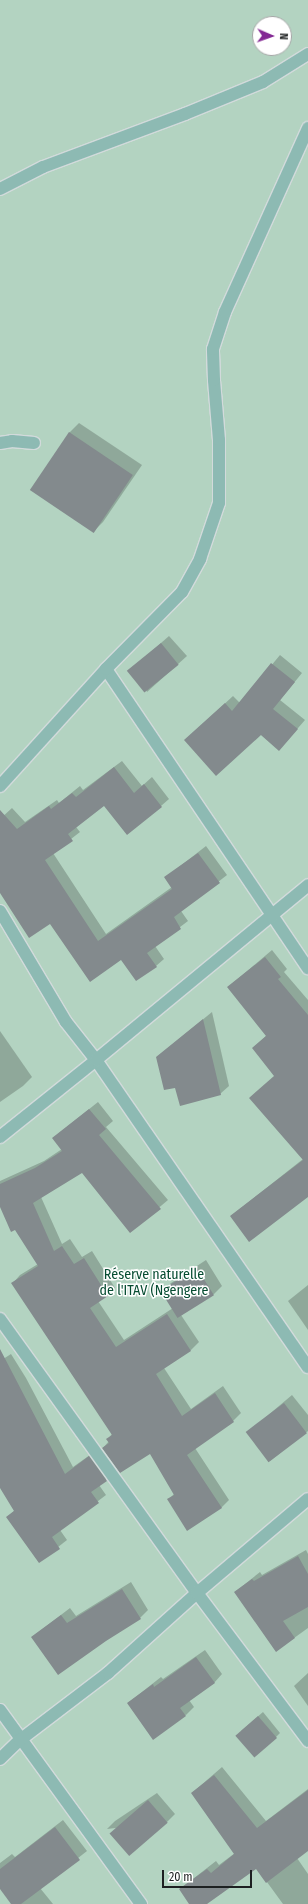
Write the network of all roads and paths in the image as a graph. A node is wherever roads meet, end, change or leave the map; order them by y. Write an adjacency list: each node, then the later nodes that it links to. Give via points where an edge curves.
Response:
1 (308, 54): 3 (street, via 263,82 43,167)
2 (308, 128): 6 (street, via 225,312 214,349 219,440 219,503 200,560 182,592)
3 (0, 189)
4 (0, 443): 5 (street)
5 (34, 443)
6 (106, 669): 7 (street); 10 (street)
7 (0, 786)
8 (308, 885): 10 (street)
9 (0, 911): 12 (street, via 66,1022)
10 (272, 915): 11 (street); 12 (street)
11 (308, 968)
12 (96, 1060): 13 (street); 15 (street)
13 (0, 1137)
14 (0, 1319): 17 (street)
15 (308, 1367)
16 (308, 1498): 17 (street)
17 (196, 1593): 19 (street, via 108,1673); 20 (street)
18 (0, 1710): 19 (street)
19 (20, 1740): 21 (street); 22 (street)
20 (308, 1741)
21 (0, 1758)
22 (142, 1904)

